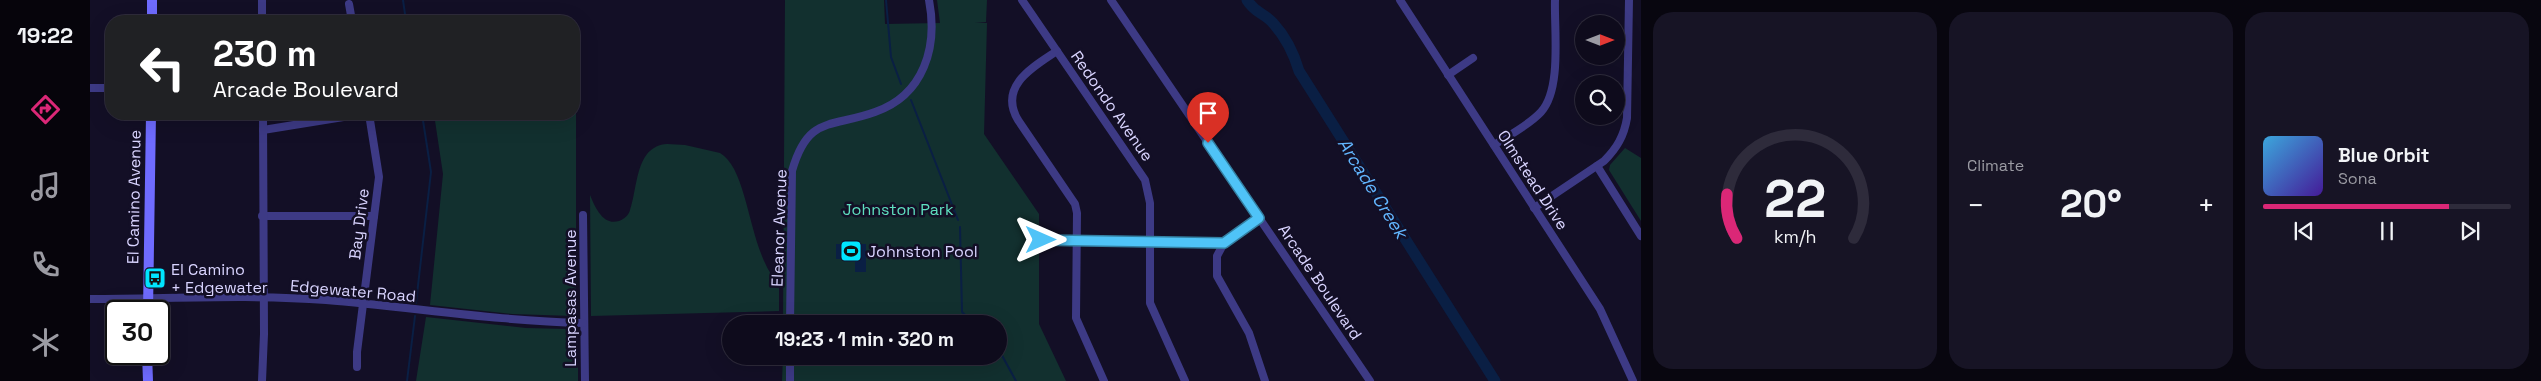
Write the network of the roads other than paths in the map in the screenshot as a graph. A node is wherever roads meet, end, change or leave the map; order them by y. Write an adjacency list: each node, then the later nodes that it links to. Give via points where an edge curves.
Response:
1 (152, 0): 10 (main road)
2 (262, 0): 11 (street)
3 (929, 0): 39 (street, Eleanor Avenue, via 933,39 920,76 908,91 875,112 823,126 808,137 797,152 792,171)
4 (1022, 0): 13 (street, Redondo Avenue)
5 (1110, 0): 29 (street, Arcade Boulevard)
6 (1555, 0): 23 (street, via 1551,95 1537,116)
7 (1629, 0): 24 (street, via 1625,127 1614,152)
8 (1402, 1): 15 (street, Olmstead Drive)
9 (349, 4): 12 (street)
10 (152, 15)
11 (262, 15)
12 (351, 15)
13 (1057, 51): 32 (street, via 1020,78 1013,92 1012,106 1018,120 1073,199 1077,213); 33 (street, Redondo Avenue, via 1145,180 1150,204)
14 (1473, 58): 15 (street)
15 (1448, 75): 23 (street, Olmstead Drive)
16 (90, 88): 17 (street)
17 (105, 88)
18 (151, 120): 37 (main road, El Camino Avenue)
19 (263, 120): 22 (street)
20 (325, 120): 22 (street)
21 (370, 120): 28 (street, Bay Drive, via 379,173)
22 (263, 130): 27 (street)
23 (1494, 145): 25 (street, Olmstead Drive)
24 (1597, 166): 25 (street); 30 (street)
25 (1534, 208): 52 (street, Olmstead Drive, via 1600,309)
26 (583, 215): 40 (street, Lampasas Avenue)
27 (262, 216): 28 (street); 35 (street)
28 (374, 216): 38 (street, Bay Drive)
29 (1259, 218): 34 (street); 51 (street, Arcade Boulevard)
30 (1641, 236)
31 (1041, 240): 32 (street)
32 (1077, 240): 33 (street); 48 (street, via 1077,323)
33 (1150, 240): 34 (street); 49 (street, Redondo Avenue, via 1151,309)
34 (1224, 243): 50 (street, via 1217,256 1217,276 1248,333)
35 (262, 298): 37 (street, Edgewater Road); 38 (street, Edgewater Road); 45 (street)
36 (90, 299): 37 (street, Edgewater Road)
37 (148, 299)
38 (363, 304): 40 (street, Edgewater Road, via 512,321); 43 (street, Bay Drive)
39 (790, 315)
40 (583, 323): 46 (street, Lampasas Avenue)
41 (147, 365): 44 (main road)
42 (790, 365): 47 (street)
43 (357, 367)
44 (148, 381)
45 (262, 381)
46 (585, 381)
47 (790, 381)
48 (1104, 381)
49 (1186, 381)
50 (1265, 381)
51 (1370, 381)
52 (1633, 381)

